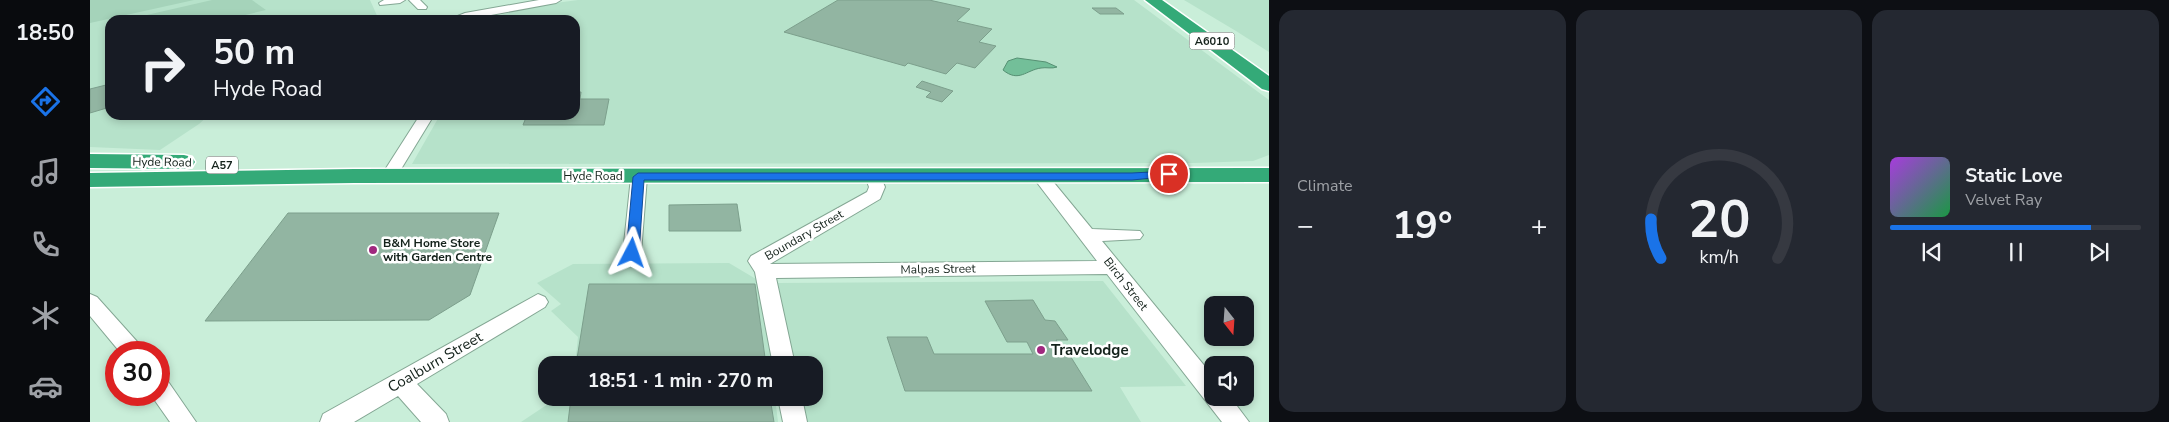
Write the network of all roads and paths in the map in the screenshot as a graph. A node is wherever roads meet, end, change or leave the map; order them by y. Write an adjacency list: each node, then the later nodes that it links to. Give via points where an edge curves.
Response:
1 (400, 0): 5 (street)
2 (556, 0): 6 (street)
3 (1152, 0): 8 (highway, A6010)
4 (1171, 0): 7 (highway, A6010)
5 (384, 3)
6 (471, 15)
7 (1269, 67)
8 (1269, 85)
9 (423, 120): 13 (street)
10 (90, 161): 12 (highway, Hyde Road / A57, via 212,164)
11 (90, 171): 18 (highway, Hyde Road / A57)
12 (354, 176): 13 (highway, Hyde Road / A57); 18 (highway, Hyde Road / A57)
13 (389, 176): 17 (highway, Hyde Road / A57)
14 (873, 176): 15 (highway, Hyde Road / A57); 17 (highway, Hyde Road / A57); 25 (street, Boundary Street, via 877,187 874,195 758,261)
15 (1040, 176): 16 (highway, Hyde Road / A57); 21 (street, Birch Street)
16 (1132, 176): 19 (highway, Hyde Road / A57); 19 (highway, Hyde Road / A57, via 1226,174)
17 (638, 177): 23 (street)
18 (228, 178): 20 (highway, Hyde Road / A57)
19 (1269, 179)
20 (90, 180)
21 (1088, 235): 22 (street); 24 (street, Birch Street)
22 (1134, 235)
23 (632, 253)
24 (1112, 267): 25 (street, Malpas Street); 31 (street, Birch Street)
25 (765, 271): 29 (street, Boundary Street)
26 (90, 302): 28 (street)
27 (538, 302): 30 (street, Coalburn Street)
28 (124, 341)
29 (782, 356)
30 (400, 382): 36 (street, Coalburn Street); 37 (street)
31 (1204, 382)
32 (170, 402): 35 (street)
33 (792, 406): 38 (street)
34 (1224, 406): 39 (street)
35 (184, 422)
36 (332, 422)
37 (437, 422)
38 (795, 422)
39 (1237, 422)

